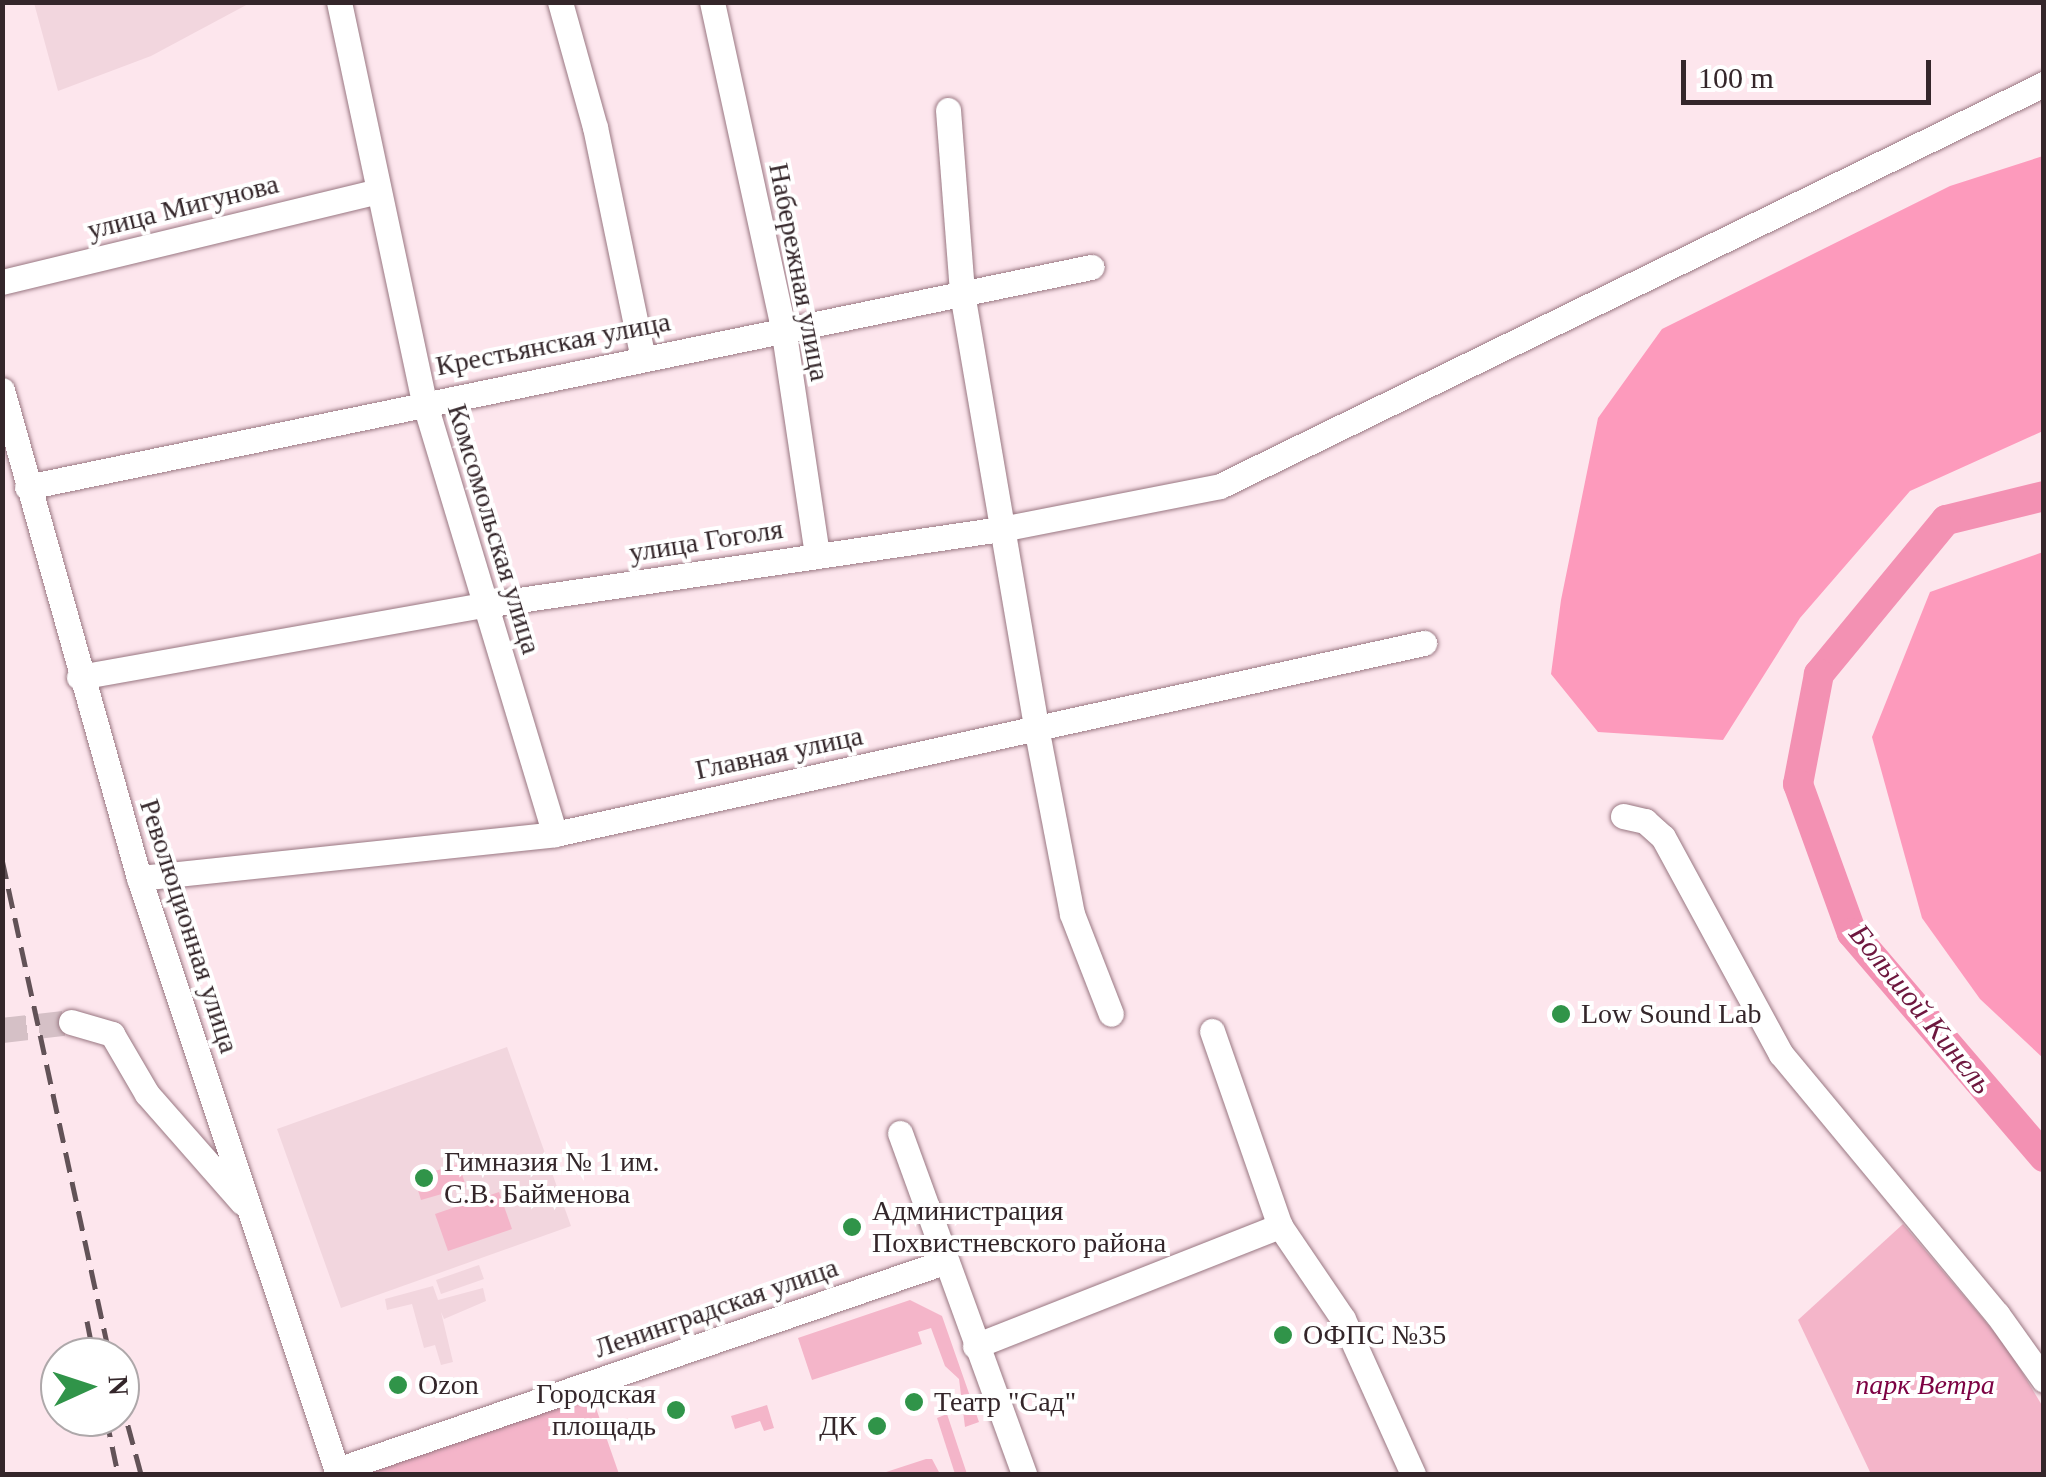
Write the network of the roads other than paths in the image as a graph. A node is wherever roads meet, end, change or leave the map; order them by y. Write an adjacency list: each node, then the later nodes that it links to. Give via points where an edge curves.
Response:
1 (339, 2): 6 (street, Комсомольская улица)
2 (560, 2): 11 (street, via 595,127)
3 (712, 2): 10 (street, Набережная улица)
4 (2044, 84): 15 (street, улица Гоголя, via 1220,486)
5 (948, 110): 9 (street)
6 (378, 191): 8 (street, улица Мигунова); 13 (street, Комсомольская улица)
7 (1092, 267): 9 (street, Крестьянская улица)
8 (2, 282)
9 (962, 293): 10 (street, Крестьянская улица); 15 (street)
10 (782, 327): 11 (street, Крестьянская улица); 16 (street, Набережная улица)
11 (643, 358): 13 (street, Крестьянская улица)
12 (2, 390): 14 (street, Революционная улица)
13 (424, 400): 14 (street, Крестьянская улица); 17 (street, Комсомольская улица)
14 (27, 487): 19 (street, Революционная улица)
15 (1001, 529): 16 (street, улица Гоголя); 20 (street)
16 (817, 555): 17 (street, улица Гоголя)
17 (486, 605): 19 (street, улица Гоголя); 22 (street, Комсомольская улица)
18 (1424, 643): 20 (street, Главная улица)
19 (80, 677): 23 (street, Революционная улица)
20 (1036, 727): 22 (street, Главная улица); 24 (street, via 1072,914)
21 (1624, 816): 32 (street, via 1646,821 1662,837 1781,1054)
22 (555, 834): 23 (street, Главная улица)
23 (139, 878): 28 (street, Революционная улица)
24 (1111, 1014)
25 (71, 1022): 28 (street, via 112,1034 147,1094)
26 (1212, 1031): 29 (street)
27 (900, 1133): 30 (street)
28 (252, 1213): 33 (street, Революционная улица)
29 (1280, 1226): 31 (street); 35 (street, via 1344,1319)
30 (944, 1262): 31 (street); 33 (street, Ленинградская улица)
31 (975, 1346): 34 (street)
32 (2044, 1380)
33 (338, 1472)
34 (1024, 1474)
35 (1413, 1474)

